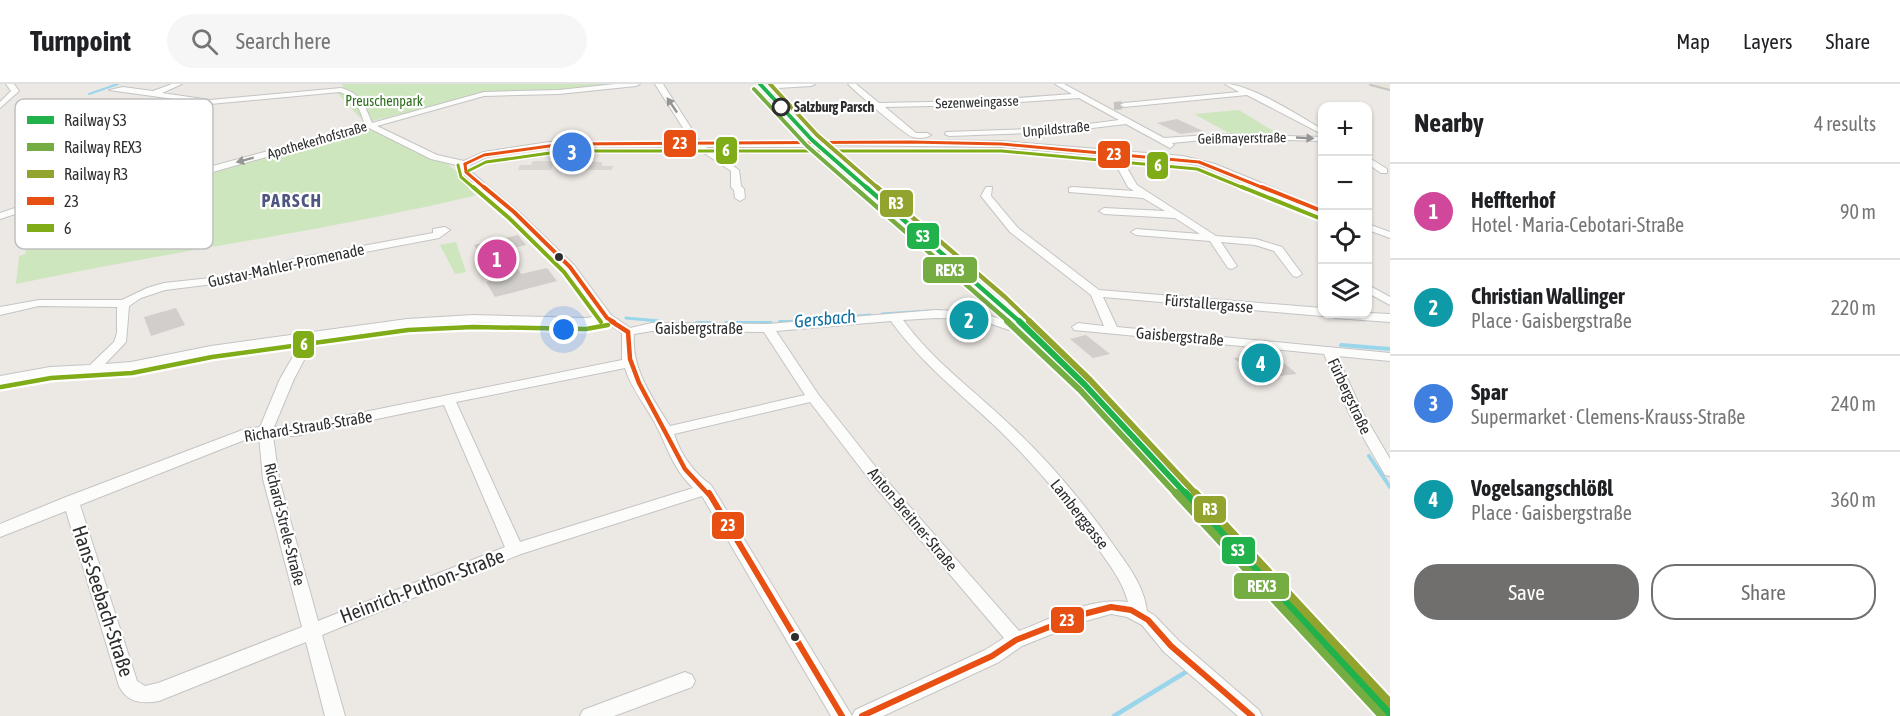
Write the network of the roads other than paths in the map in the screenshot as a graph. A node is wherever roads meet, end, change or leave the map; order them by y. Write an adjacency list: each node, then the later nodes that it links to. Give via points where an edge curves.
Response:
1 (10, 84): 22 (street, via 15,91)
2 (178, 84): 14 (street)
3 (281, 84): 16 (street)
4 (636, 84): 26 (street, Apothekerhofstraße, via 559,92 491,93)
5 (659, 84): 32 (street, one-way to 5)
6 (777, 84): 7 (street)
7 (811, 84)
8 (852, 84): 20 (street)
9 (1059, 84): 17 (street)
10 (1229, 84): 15 (street)
11 (1375, 84): 12 (main road)
12 (1390, 86)
13 (113, 90): 14 (street)
14 (153, 93): 18 (street)
15 (1247, 93): 21 (street); 27 (street)
16 (282, 95): 19 (street); 26 (street, via 346,91 361,103)
17 (1078, 96): 20 (street, Sezenweingasse); 24 (street)
18 (191, 99)
19 (213, 102)
20 (875, 105): 28 (street)
21 (1124, 105)
22 (0, 106)
23 (1114, 106): 24 (street)
24 (1100, 108): 25 (street)
25 (1125, 122): 28 (street, Unpildstraße, via 1041,131); 30 (street)
26 (369, 125): 37 (street, via 434,157); 38 (street, Apothekerhofstraße, one-way to 38)
27 (1318, 129)
28 (913, 134): 33 (street, Unpildstraße, via 833,139 981,143)
29 (1318, 139): 30 (street, Geißmayerstraße, one-way to 29, via 1223,135)
30 (1162, 141): 34 (street); 35 (street, via 1176,149)
31 (806, 144): 32 (street)
32 (698, 145): 37 (street, via 549,145 484,155); 43 (street, via 735,170)
33 (1114, 153): 34 (street); 42 (street, via 1133,187)
34 (1164, 157): 35 (street)
35 (1183, 159): 44 (street, via 1212,166)
36 (1372, 163): 39 (street)
37 (465, 164): 63 (street, via 466,172 570,267)
38 (213, 169)
39 (1384, 171)
40 (988, 189): 57 (street, via 986,196 1014,230)
41 (1072, 190): 42 (street)
42 (1146, 195): 48 (street)
43 (740, 198)
44 (1321, 210)
45 (15, 211): 47 (street, Apothekerhofstraße, one-way to 47)
46 (1104, 211): 48 (street)
47 (0, 216)
48 (1178, 216): 53 (street)
49 (1372, 228): 52 (street)
50 (446, 230): 59 (street, Gustav-Mahler-Promenade, via 437,231 439,235 278,266 228,280 158,287)
51 (1136, 232): 53 (street)
52 (1390, 235)
53 (1213, 238): 54 (street); 55 (street, via 1257,242 1278,249)
54 (1232, 266)
55 (1297, 274)
56 (1372, 291): 58 (street)
57 (1096, 293): 61 (street, Fürstallergasse); 69 (street)
58 (1390, 302)
59 (124, 304): 60 (street, Gustav-Mahler-Promenade, via 39,303); 75 (street, via 120,341)
60 (0, 311)
61 (1318, 312)
62 (1372, 317): 65 (street)
63 (607, 318): 70 (street); 71 (street, via 586,322 432,321)
64 (895, 318): 66 (street, Gaisbergstraße, via 952,314 978,316); 68 (street, Gaisbergstraße); 86 (street, Lamberggasse, via 926,357 1034,456 1091,525 1128,581 1138,600)
65 (1390, 318)
66 (1009, 326)
67 (1078, 327): 69 (street, Gaisbergstraße)
68 (768, 328): 70 (street, Gaisbergstraße, via 652,327); 77 (street, Anton-Breitner-Straße)
69 (1112, 330): 72 (street, Gaisbergstraße)
70 (628, 332): 74 (street)
71 (307, 341): 75 (street, via 211,350 131,366); 79 (street, Richard-Strele-Straße)
72 (1329, 351): 73 (street, Gaisbergstraße); 81 (street, Fürbergstraße, via 1368,437)
73 (1390, 357)
74 (628, 363): 78 (street, Richard-Strauß-Straße); 80 (street)
75 (93, 369): 76 (street, via 50,371)
76 (0, 380)
77 (813, 397): 80 (street); 88 (street, Anton-Breitner-Straße)
78 (449, 400): 79 (street, Richard-Strauß-Straße, via 296,432); 85 (street)
79 (265, 431): 83 (street, Richard-Strauß-Straße, via 250,432); 87 (street, Richard-Strele-Straße, via 271,479)
80 (666, 431): 82 (street, via 692,481)
81 (1390, 471)
82 (705, 489): 85 (street, Heinrich-Puthon-Straße); 93 (street)
83 (71, 501): 84 (street, Richard-Strauß-Straße); 90 (street, Hans-Seebach-Straße, via 129,686)
84 (0, 531)
85 (515, 550): 87 (street, Heinrich-Puthon-Straße)
86 (1139, 614): 88 (street, via 1122,608 1095,610); 95 (street)
87 (312, 629): 90 (street, Heinrich-Puthon-Straße, via 159,692); 92 (street, Richard-Strele-Straße)
88 (1016, 640): 94 (street, via 992,656)
89 (685, 681): 91 (street)
90 (143, 695)
91 (598, 715)
92 (334, 716)
93 (842, 716)
94 (862, 716)
95 (1252, 716)

